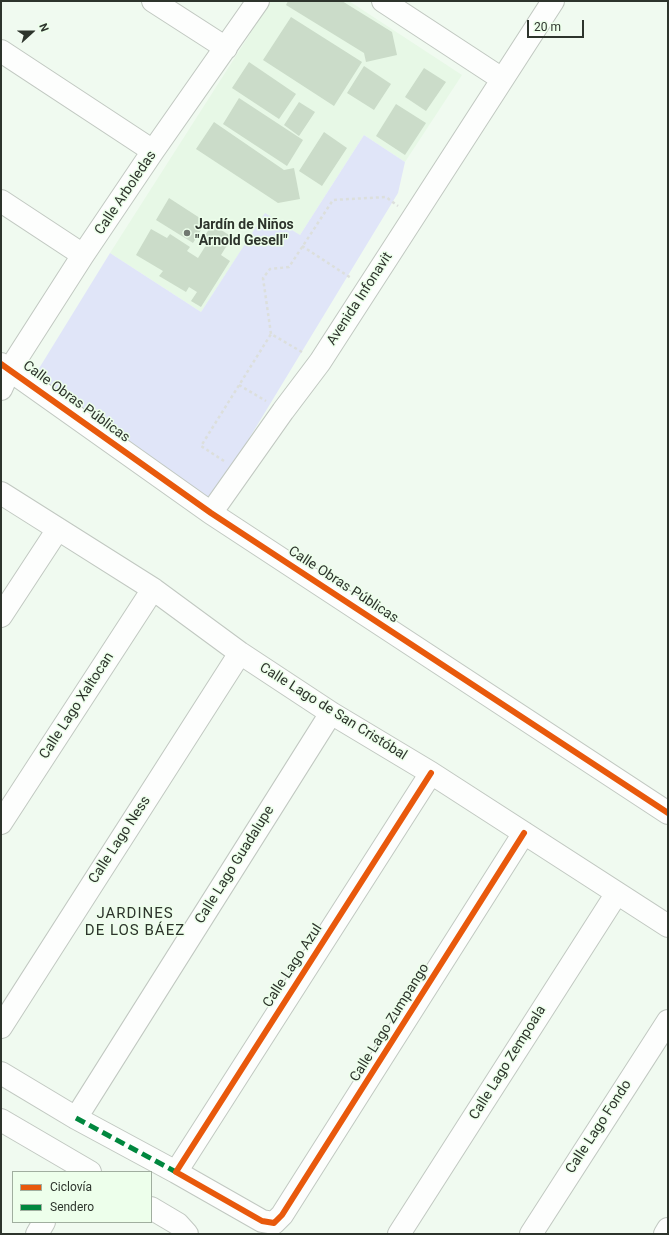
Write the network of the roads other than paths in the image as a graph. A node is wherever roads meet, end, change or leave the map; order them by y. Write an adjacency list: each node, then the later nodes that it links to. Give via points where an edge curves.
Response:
1 (153, 1): 5 (street)
2 (258, 1): 5 (street, Calle Arboledas)
3 (383, 1): 7 (street)
4 (553, 1): 7 (street, Avenida Infonavit)
5 (226, 48): 8 (street, Calle Arboledas)
6 (1, 51): 8 (street)
7 (502, 79): 14 (street, Avenida Infonavit, via 320,362)
8 (153, 151): 10 (street, Calle Arboledas)
9 (1, 201): 10 (street)
10 (83, 255): 11 (street, Calle Arboledas)
11 (5, 367): 12 (street, Calle Arboledas); 14 (street, Calle Obras Públicas)
12 (1, 389)
13 (1, 493): 15 (street, Calle Lago de San Cristóbal)
14 (211, 513): 21 (street, Calle Obras Públicas)
15 (58, 529): 16 (street, Calle Lago de San Cristóbal); 17 (street)
16 (154, 589): 18 (street, Calle Lago de San Cristóbal); 22 (street, Calle Lago Xaltocan)
17 (1, 616)
18 (240, 654): 19 (street, Calle Lago de San Cristóbal); 27 (street, Calle Lago Ness)
19 (331, 713): 20 (street, Calle Lago de San Cristóbal); 29 (street, Calle Lago Guadalupe)
20 (431, 773): 23 (street, Calle Lago de San Cristóbal); 32 (street, Calle Lago Azul)
21 (668, 813)
22 (1, 823)
23 (524, 834): 24 (street, Calle Lago de San Cristóbal); 32 (street, Calle Lago Zumpango, via 282,1215 274,1223 262,1221)
24 (617, 893): 25 (street, Calle Lago de San Cristóbal); 38 (street, Calle Lago Zempoala)
25 (668, 926)
26 (668, 1021): 39 (street, Calle Lago Fondo)
27 (1, 1027)
28 (1, 1073): 29 (street)
29 (76, 1118): 32 (street)
30 (1, 1120): 31 (street)
31 (80, 1169)
32 (176, 1172)
33 (152, 1209): 37 (street, via 178,1224)
34 (43, 1223): 36 (street)
35 (668, 1229): 40 (street)
36 (37, 1234)
37 (187, 1234)
38 (399, 1234)
39 (531, 1234)
40 (665, 1234)

